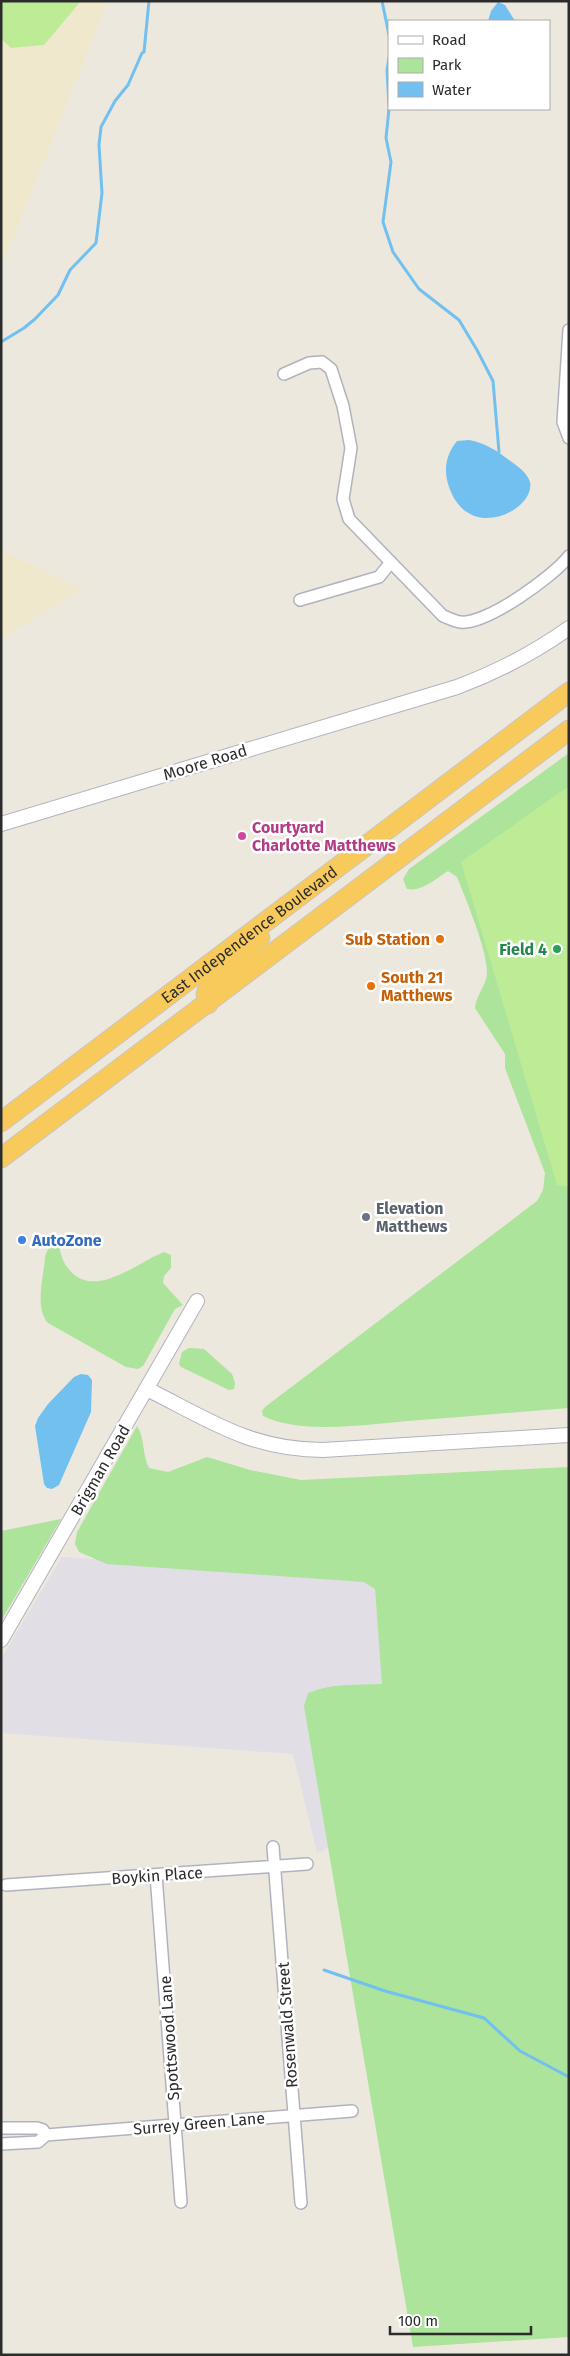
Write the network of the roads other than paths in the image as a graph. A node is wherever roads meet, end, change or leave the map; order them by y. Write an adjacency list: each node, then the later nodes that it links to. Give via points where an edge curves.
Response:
1 (569, 330): 3 (street, via 563,422)
2 (284, 374): 5 (street, via 309,363 322,362 331,369 343,406 351,448 343,499 348,519)
3 (569, 438)
4 (569, 556): 5 (street, via 529,592 484,617 462,623 443,616)
5 (391, 562): 6 (street, via 379,577)
6 (300, 600)
7 (569, 628): 10 (street, Moore Road, via 533,652 457,687)
8 (569, 692): 11 (highway, East Independence Boulevard)
9 (569, 730): 12 (highway, East Independence Boulevard)
10 (1, 824)
11 (301, 895): 12 (highway, via 244,954 212,980 207,989); 13 (highway, East Independence Boulevard)
12 (208, 1004): 14 (highway, East Independence Boulevard)
13 (1, 1122)
14 (1, 1158)
15 (197, 1301): 16 (street, Brigman Road)
16 (147, 1389): 17 (street, via 234,1433 263,1444 286,1448 324,1450); 18 (street, Brigman Road)
17 (569, 1435)
18 (1, 1640)
19 (273, 1847): 21 (street, Rosenwald Street)
20 (307, 1864): 21 (street, Boykin Place)
21 (274, 1866): 22 (street, Boykin Place); 25 (street, Rosenwald Street)
22 (156, 1875): 23 (street, Boykin Place); 26 (street, Spottswood Lane)
23 (6, 1885)
24 (352, 2111): 25 (street, Surrey Green Lane)
25 (294, 2115): 26 (street, Surrey Green Lane); 31 (street, Rosenwald Street)
26 (175, 2124): 28 (street, Surrey Green Lane); 30 (street, Spottswood Lane)
27 (1, 2128): 28 (street, Surrey Green Lane, via 37,2128)
28 (46, 2135): 29 (street, Surrey Green Lane, via 38,2142)
29 (1, 2144)
30 (181, 2202)
31 (300, 2203)

